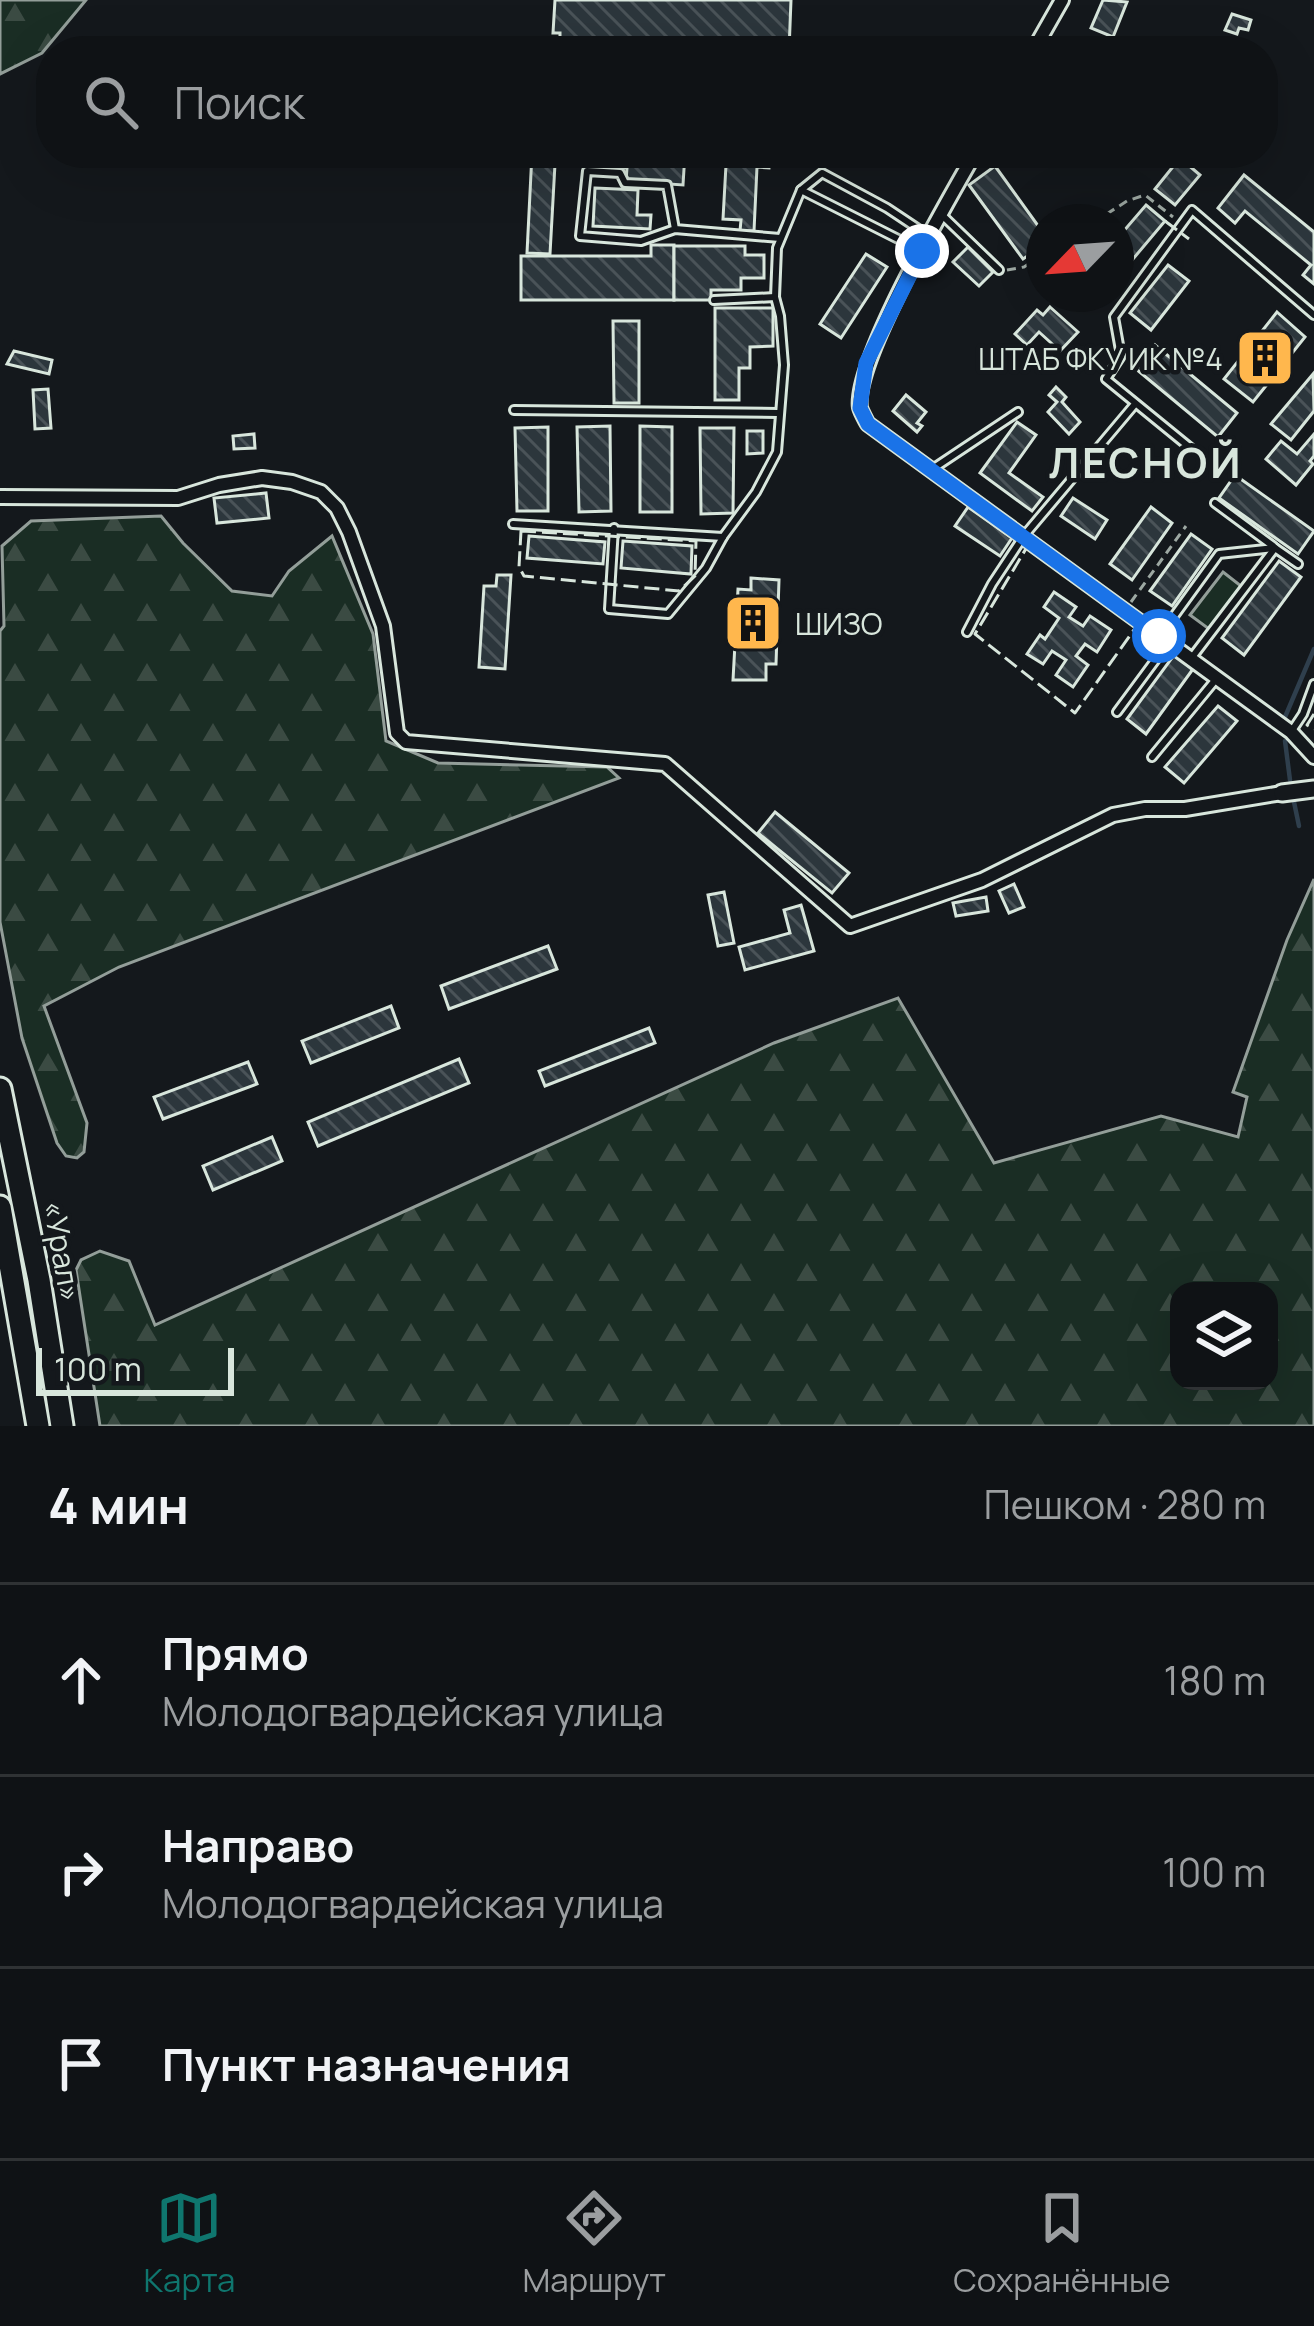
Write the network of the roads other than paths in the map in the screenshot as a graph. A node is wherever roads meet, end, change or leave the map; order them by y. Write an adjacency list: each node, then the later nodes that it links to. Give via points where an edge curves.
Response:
1 (1063, 0): 2 (street)
2 (1043, 36)
3 (967, 168): 5 (street)
4 (801, 190): 7 (lane, via 822,173); 8 (lane); 9 (lane)
5 (941, 214): 7 (street); 10 (lane)
6 (675, 230): 6 (lane, via 641,241 580,236 587,171 667,185); 8 (lane)
7 (928, 236): 9 (street)
8 (780, 238): 11 (lane)
9 (922, 251): 19 (street, via 866,363 860,408 868,424)
10 (999, 270)
11 (775, 297): 12 (lane); 17 (lane, via 784,365)
12 (714, 300)
13 (1314, 315): 14 (lane, via 1192,211 1114,317 1120,356 1106,379)
14 (1136, 404): 18 (lane); 25 (lane)
15 (514, 410): 17 (lane)
16 (1018, 412): 19 (lane)
17 (778, 413): 24 (lane, via 776,452)
18 (1193, 450)
19 (931, 470): 25 (street)
20 (0, 497): 39 (street, via 178,498 262,478 321,492 349,532 383,626 397,733 406,742 665,764 850,926 982,880 1113,814)
21 (1215, 503): 26 (lane)
22 (513, 524): 23 (lane)
23 (614, 528): 24 (lane); 24 (lane, via 609,609 668,614)
24 (723, 537)
25 (1023, 537): 28 (lane); 29 (street)
26 (1275, 548): 27 (lane); 29 (lane, via 1219,554); 30 (lane)
27 (1298, 564)
28 (967, 632)
29 (1164, 640): 30 (street); 33 (lane)
30 (1190, 659): 31 (street)
31 (1217, 678): 34 (street); 35 (lane)
32 (1314, 683): 34 (lane)
33 (1118, 712)
34 (1291, 732): 36 (street)
35 (1152, 757)
36 (1314, 758)
37 (1314, 774): 38 (street)
38 (1314, 787): 39 (street)
39 (1282, 793)
40 (0, 1088): 43 (highway, «Урал»)
41 (0, 1207): 42 (highway, «Урал»)
42 (38, 1426)
43 (62, 1426)

